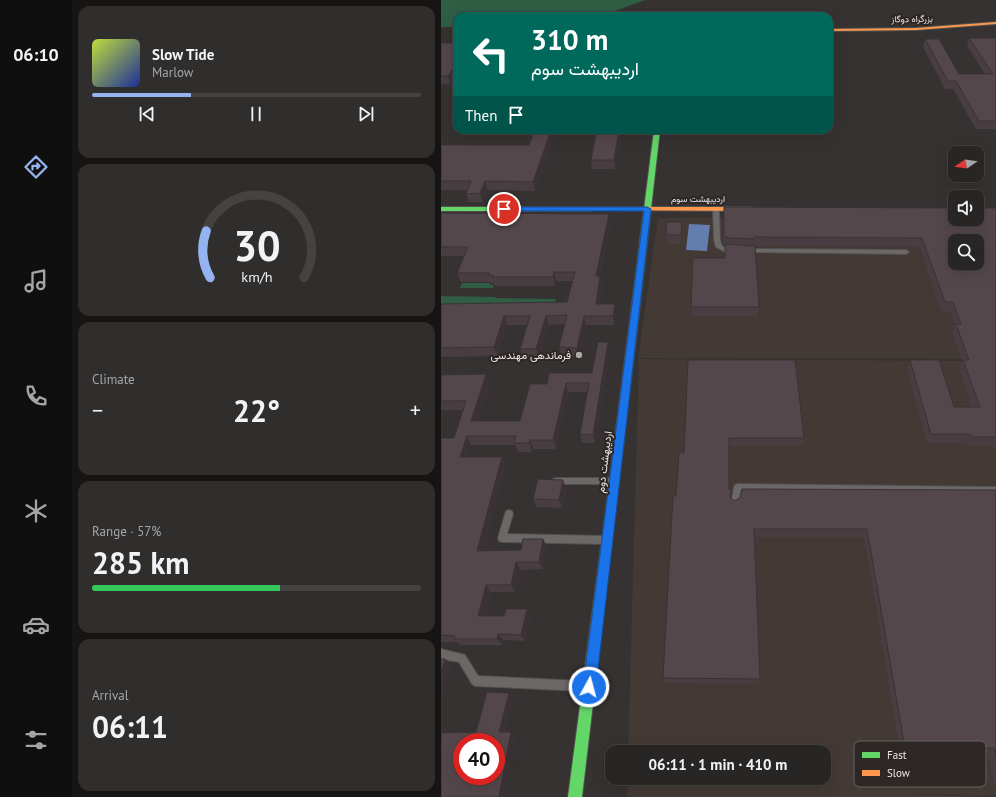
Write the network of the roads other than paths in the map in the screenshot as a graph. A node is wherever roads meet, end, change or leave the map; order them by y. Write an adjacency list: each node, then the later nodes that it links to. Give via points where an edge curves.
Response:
1 (996, 20): 3 (main road)
2 (996, 23): 3 (main road, بزرگراه دوگاز)
3 (950, 28): 4 (main road, بزرگراه دوگاز)
4 (833, 30)
5 (996, 30): 6 (main road, بزرگراه دوگاز)
6 (941, 35): 7 (main road); 8 (main road, بزرگراه دوگاز)
7 (965, 35)
8 (833, 37)
9 (656, 134): 11 (main road, اردیبهشت دوم)
10 (441, 209): 11 (main road, اردیبهشت سوم)
11 (647, 209): 12 (main road, اردیبهشت سوم); 16 (main road, اردیبهشت دوم)
12 (716, 209): 13 (main road, اردیبهشت سوم); 14 (lane, via 717,240 719,247 727,251)
13 (764, 209)
14 (906, 252)
15 (556, 480): 16 (lane)
16 (614, 481): 20 (main road, اردیبهشت دوم)
17 (996, 490): 18 (lane, via 738,487)
18 (735, 504)
19 (509, 514): 20 (lane, via 502,538)
20 (607, 540): 22 (main road, اردیبهشت دوم)
21 (441, 654): 22 (lane, via 462,658 475,681)
22 (589, 687): 23 (main road, اردیبهشت دوم)
23 (575, 797)

